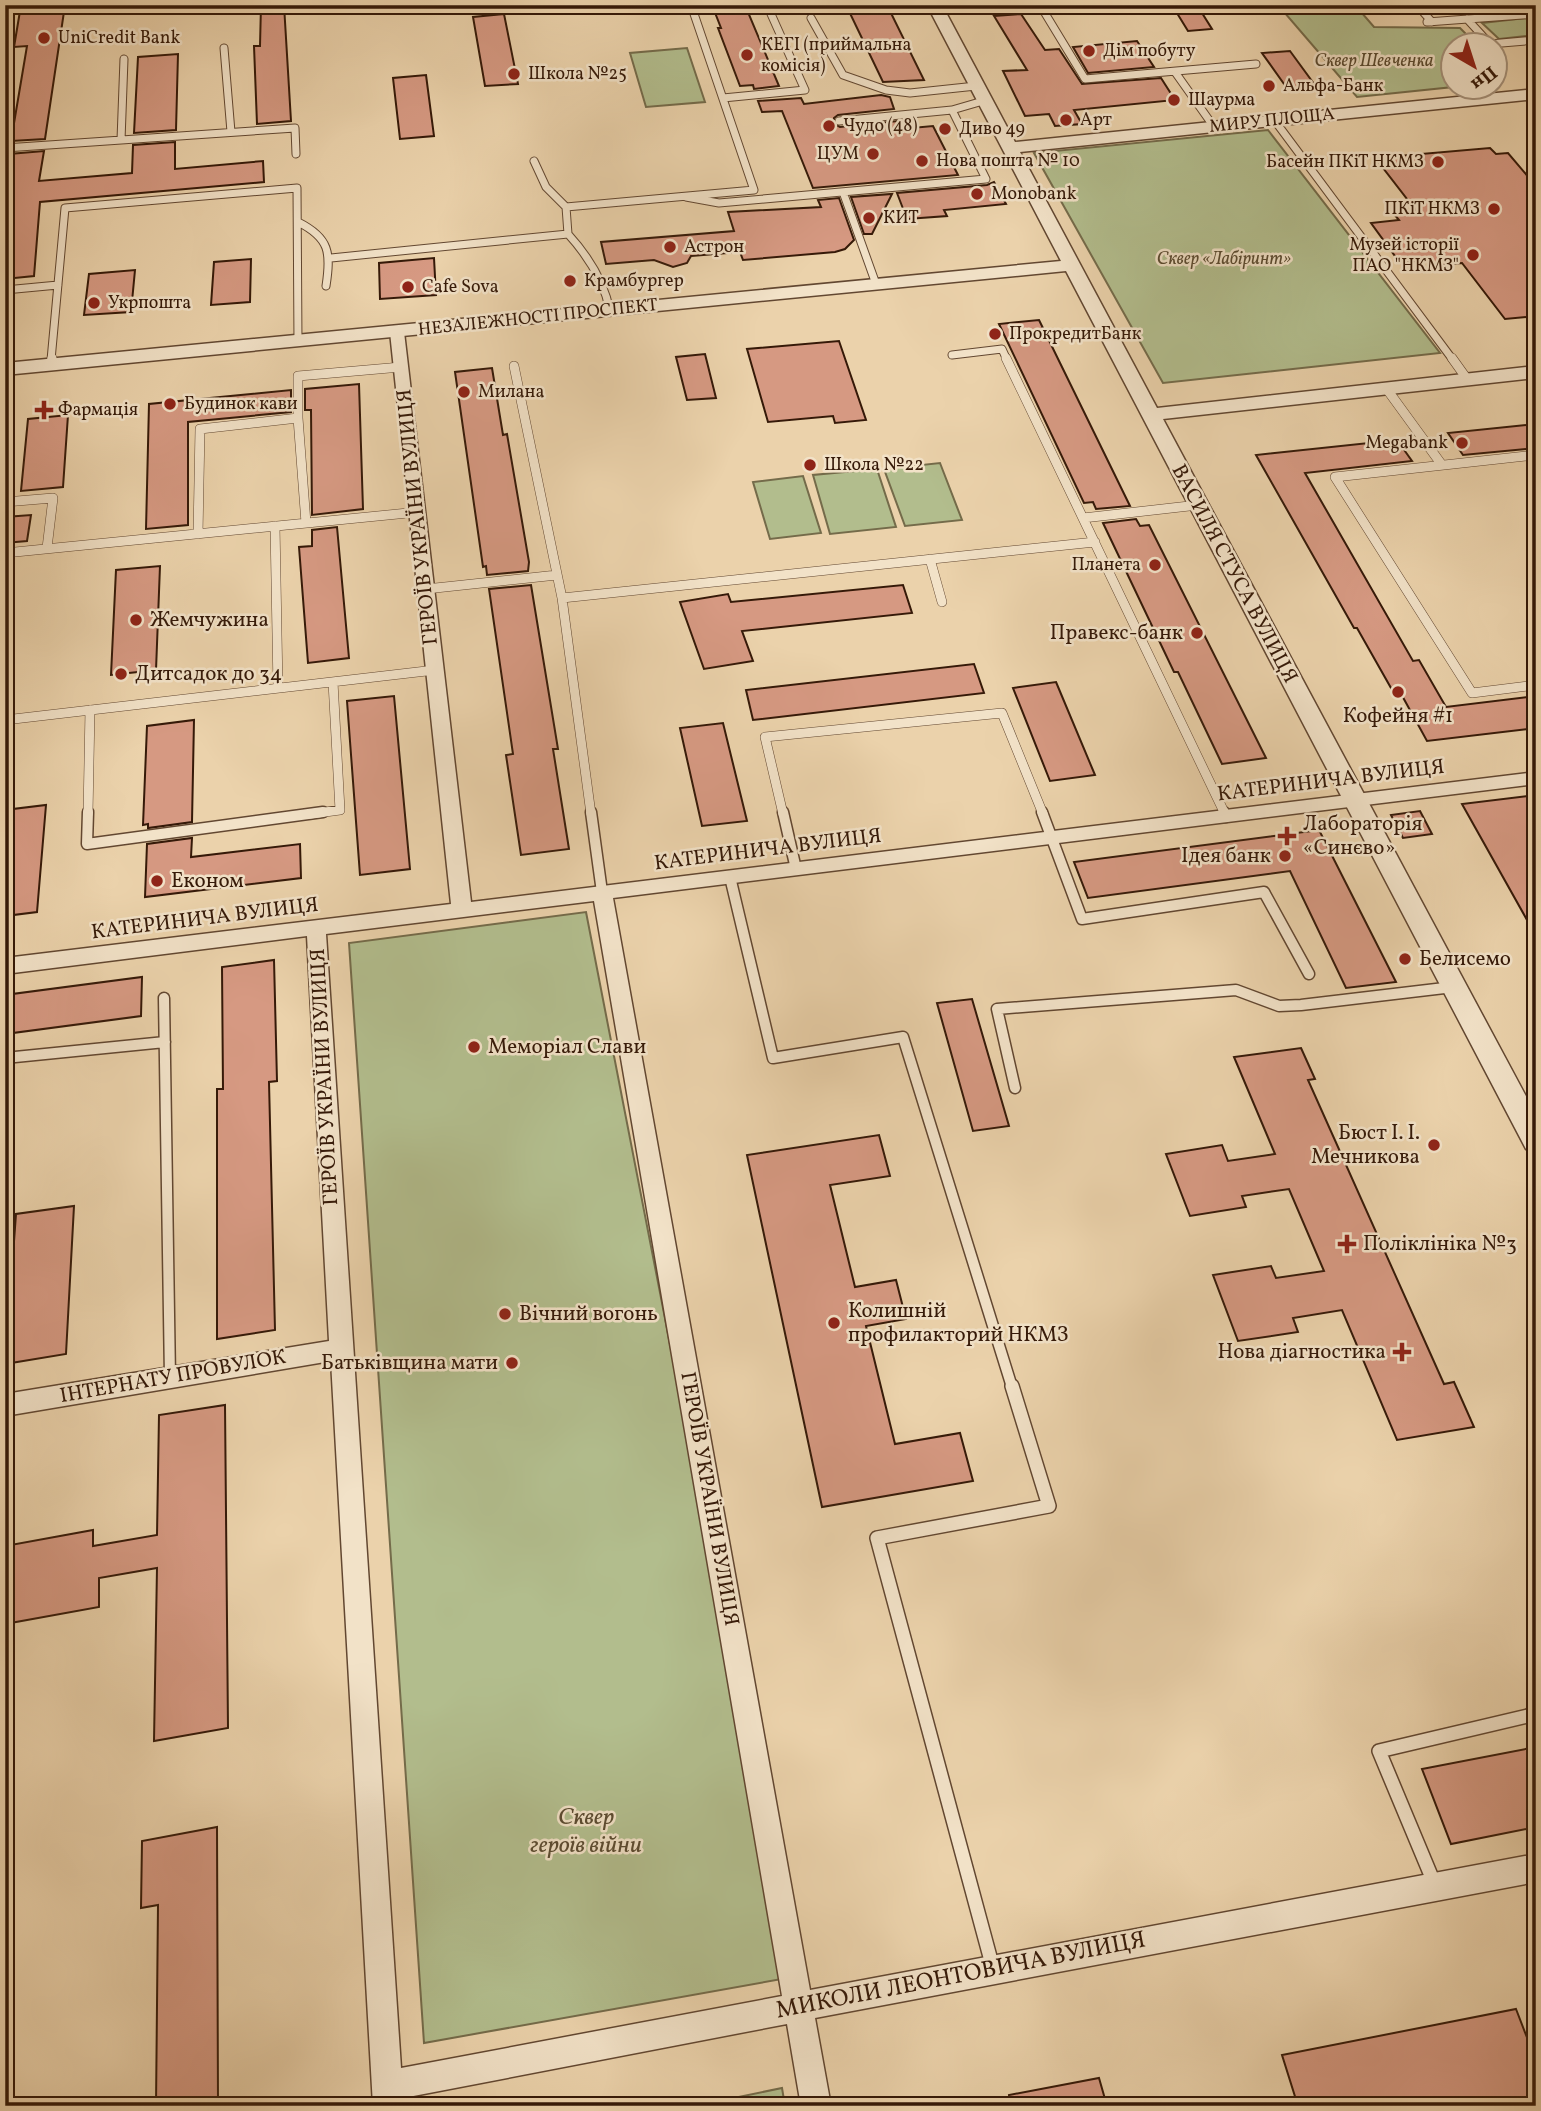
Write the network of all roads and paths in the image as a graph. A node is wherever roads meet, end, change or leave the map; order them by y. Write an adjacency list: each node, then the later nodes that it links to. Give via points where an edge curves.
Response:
1 (691, 5): 16 (lane)
2 (767, 5): 16 (lane, via 805,90)
3 (934, 5): 14 (street, ВАСИЛЯ СТУСА ВУЛИЦЯ)
4 (1040, 5): 13 (lane, via 1085,79)
5 (1417, 5): 8 (lane, via 1430,22)
6 (1536, 14): 8 (lane)
7 (811, 18): 14 (lane, via 843,75 910,93)
8 (1467, 19): 9 (lane, via 1490,44)
9 (1536, 40)
10 (224, 48): 22 (lane)
11 (124, 59): 23 (lane)
12 (1256, 64): 13 (lane)
13 (1175, 72): 21 (lane)
14 (976, 86): 17 (street, ВАСИЛЯ СТУСА ВУЛИЦЯ)
15 (1536, 94): 20 (street, МИРУ ПЛОЩА)
16 (723, 98): 29 (lane, via 754,190)
17 (983, 101): 18 (lane); 25 (street, ВАСИЛЯ СТУСА ВУЛИЦЯ)
18 (952, 110): 19 (lane); 28 (lane, via 986,179)
19 (839, 121)
20 (1275, 121): 21 (street, МИРУ ПЛОЩА); 48 (lane)
21 (1214, 127): 25 (street, МИРУ ПЛОЩА)
22 (231, 132): 23 (lane); 26 (lane, via 295,128)
23 (121, 140): 24 (lane)
24 (5, 148)
25 (1008, 148): 34 (street, ВАСИЛЯ СТУСА ВУЛИЦЯ)
26 (296, 154)
27 (534, 161): 30 (lane, via 552,197)
28 (843, 192): 29 (lane, via 719,203); 35 (lane)
29 (686, 197): 30 (lane)
30 (566, 207): 32 (lane)
31 (298, 222): 33 (lane, via 313,229); 36 (lane, via 297,188 65,208); 41 (lane)
32 (568, 234): 33 (lane); 39 (lane, via 607,292)
33 (331, 257): 37 (lane)
34 (1071, 265): 35 (street, НЕЗАЛЕЖНОСТІ ПРОСПЕКТ); 50 (street, ВАСИЛЯ СТУСА ВУЛИЦЯ)
35 (876, 284): 39 (street, НЕЗАЛЕЖНОСТІ ПРОСПЕКТ)
36 (58, 285): 38 (lane); 43 (lane)
37 (326, 286)
38 (5, 290)
39 (610, 311): 40 (street, НЕЗАЛЕЖНОСТІ ПРОСПЕКТ)
40 (397, 332): 41 (street, НЕЗАЛЕЖНОСТІ ПРОСПЕКТ); 45 (street, ГЕРОЇВ УКРАЇНИ ВУЛИЦЯ)
41 (298, 342): 43 (street, НЕЗАЛЕЖНОСТІ ПРОСПЕКТ)
42 (952, 355): 57 (lane, via 1002,349)
43 (51, 365): 46 (street, НЕЗАЛЕЖНОСТІ ПРОСПЕКТ)
44 (514, 366): 65 (lane)
45 (401, 367): 51 (lane, via 298,376); 56 (street, ГЕРОЇВ УКРАЇНИ ВУЛИЦЯ)
46 (5, 369)
47 (1536, 372): 48 (street)
48 (1467, 379): 49 (street)
49 (1386, 388): 50 (street); 53 (lane)
50 (1151, 415): 55 (street, ВАСИЛЯ СТУСА ВУЛИЦЯ)
51 (298, 418): 58 (lane); 60 (lane, via 200,429)
52 (1536, 455): 53 (lane)
53 (1442, 465): 71 (lane, via 1335,477 1472,694)
54 (5, 502): 62 (lane, via 52,498)
55 (1198, 505): 57 (lane); 76 (street, ВАСИЛЯ СТУСА ВУЛИЦЯ)
56 (418, 512): 58 (lane); 66 (street, ГЕРОЇВ УКРАЇНИ ВУЛИЦЯ)
57 (1083, 518): 61 (lane)
58 (306, 523): 59 (lane)
59 (275, 527): 60 (lane); 72 (lane)
60 (198, 534): 62 (lane)
61 (1095, 542): 64 (lane); 77 (lane)
62 (47, 548): 63 (lane)
63 (5, 553)
64 (930, 559): 67 (lane); 68 (lane)
65 (557, 575): 66 (lane); 67 (lane)
66 (426, 589): 69 (street, ГЕРОЇВ УКРАЇНИ ВУЛИЦЯ)
67 (562, 598): 81 (lane)
68 (942, 602)
69 (435, 670): 70 (lane); 82 (street, ГЕРОЇВ УКРАЇНИ ВУЛИЦЯ)
70 (333, 682): 72 (lane); 73 (lane, via 340,810 87,844)
71 (1536, 685)
72 (278, 688): 73 (lane)
73 (90, 710): 74 (lane)
74 (5, 720)
75 (1536, 778): 76 (street, КАТЕРИНИЧА ВУЛИЦЯ)
76 (1355, 802): 77 (street, КАТЕРИНИЧА ВУЛИЦЯ); 86 (street, ВАСИЛЯ СТУСА ВУЛИЦЯ)
77 (1226, 817): 78 (street, КАТЕРИНИЧА ВУЛИЦЯ)
78 (1053, 838): 79 (street, КАТЕРИНИЧА ВУЛИЦЯ); 79 (lane, via 1002,713 765,737); 85 (lane, via 1082,919 1264,892)
79 (796, 869): 80 (street, КАТЕРИНИЧА ВУЛИЦЯ)
80 (730, 877): 81 (street, КАТЕРИНИЧА ВУЛИЦЯ); 98 (lane, via 774,1058 903,1037 1049,1506 877,1538)
81 (602, 892): 82 (street, КАТЕРИНИЧА ВУЛИЦЯ); 99 (street, ГЕРОЇВ УКРАЇНИ ВУЛИЦЯ)
82 (462, 910): 83 (street, КАТЕРИНИЧА ВУЛИЦЯ)
83 (316, 928): 84 (street, КАТЕРИНИЧА ВУЛИЦЯ); 92 (street, ГЕРОЇВ УКРАЇНИ ВУЛИЦЯ)
84 (5, 965)
85 (1309, 974)
86 (1453, 986): 90 (lane, via 1301,1005 1279,1006 1236,990 997,1009); 91 (street, ВАСИЛЯ СТУСА ВУЛИЦЯ)
87 (164, 998): 88 (lane)
88 (165, 1042): 89 (lane); 93 (lane)
89 (5, 1058)
90 (1015, 1088)
91 (1536, 1141)
92 (341, 1349): 93 (street, ІНТЕРНАТУ ПРОВУЛОК); 100 (street, ГЕРОЇВ УКРАЇНИ ВУЛИЦЯ)
93 (170, 1378): 94 (street, ІНТЕРНАТУ ПРОВУЛОК)
94 (5, 1405)
95 (1536, 1714): 97 (lane, via 1379,1751)
96 (1536, 1868): 97 (street, МИКОЛИ ЛЕОНТОВИЧА ВУЛИЦЯ)
97 (1436, 1888): 98 (street, МИКОЛИ ЛЕОНТОВИЧА ВУЛИЦЯ)
98 (994, 1970): 99 (street, МИКОЛИ ЛЕОНТОВИЧА ВУЛИЦЯ)
99 (799, 2008): 100 (street, МИКОЛИ ЛЕОНТОВИЧА ВУЛИЦЯ); 101 (street, ГЕРОЇВ УКРАЇНИ ВУЛИЦЯ)
100 (387, 2096)
101 (816, 2106)

